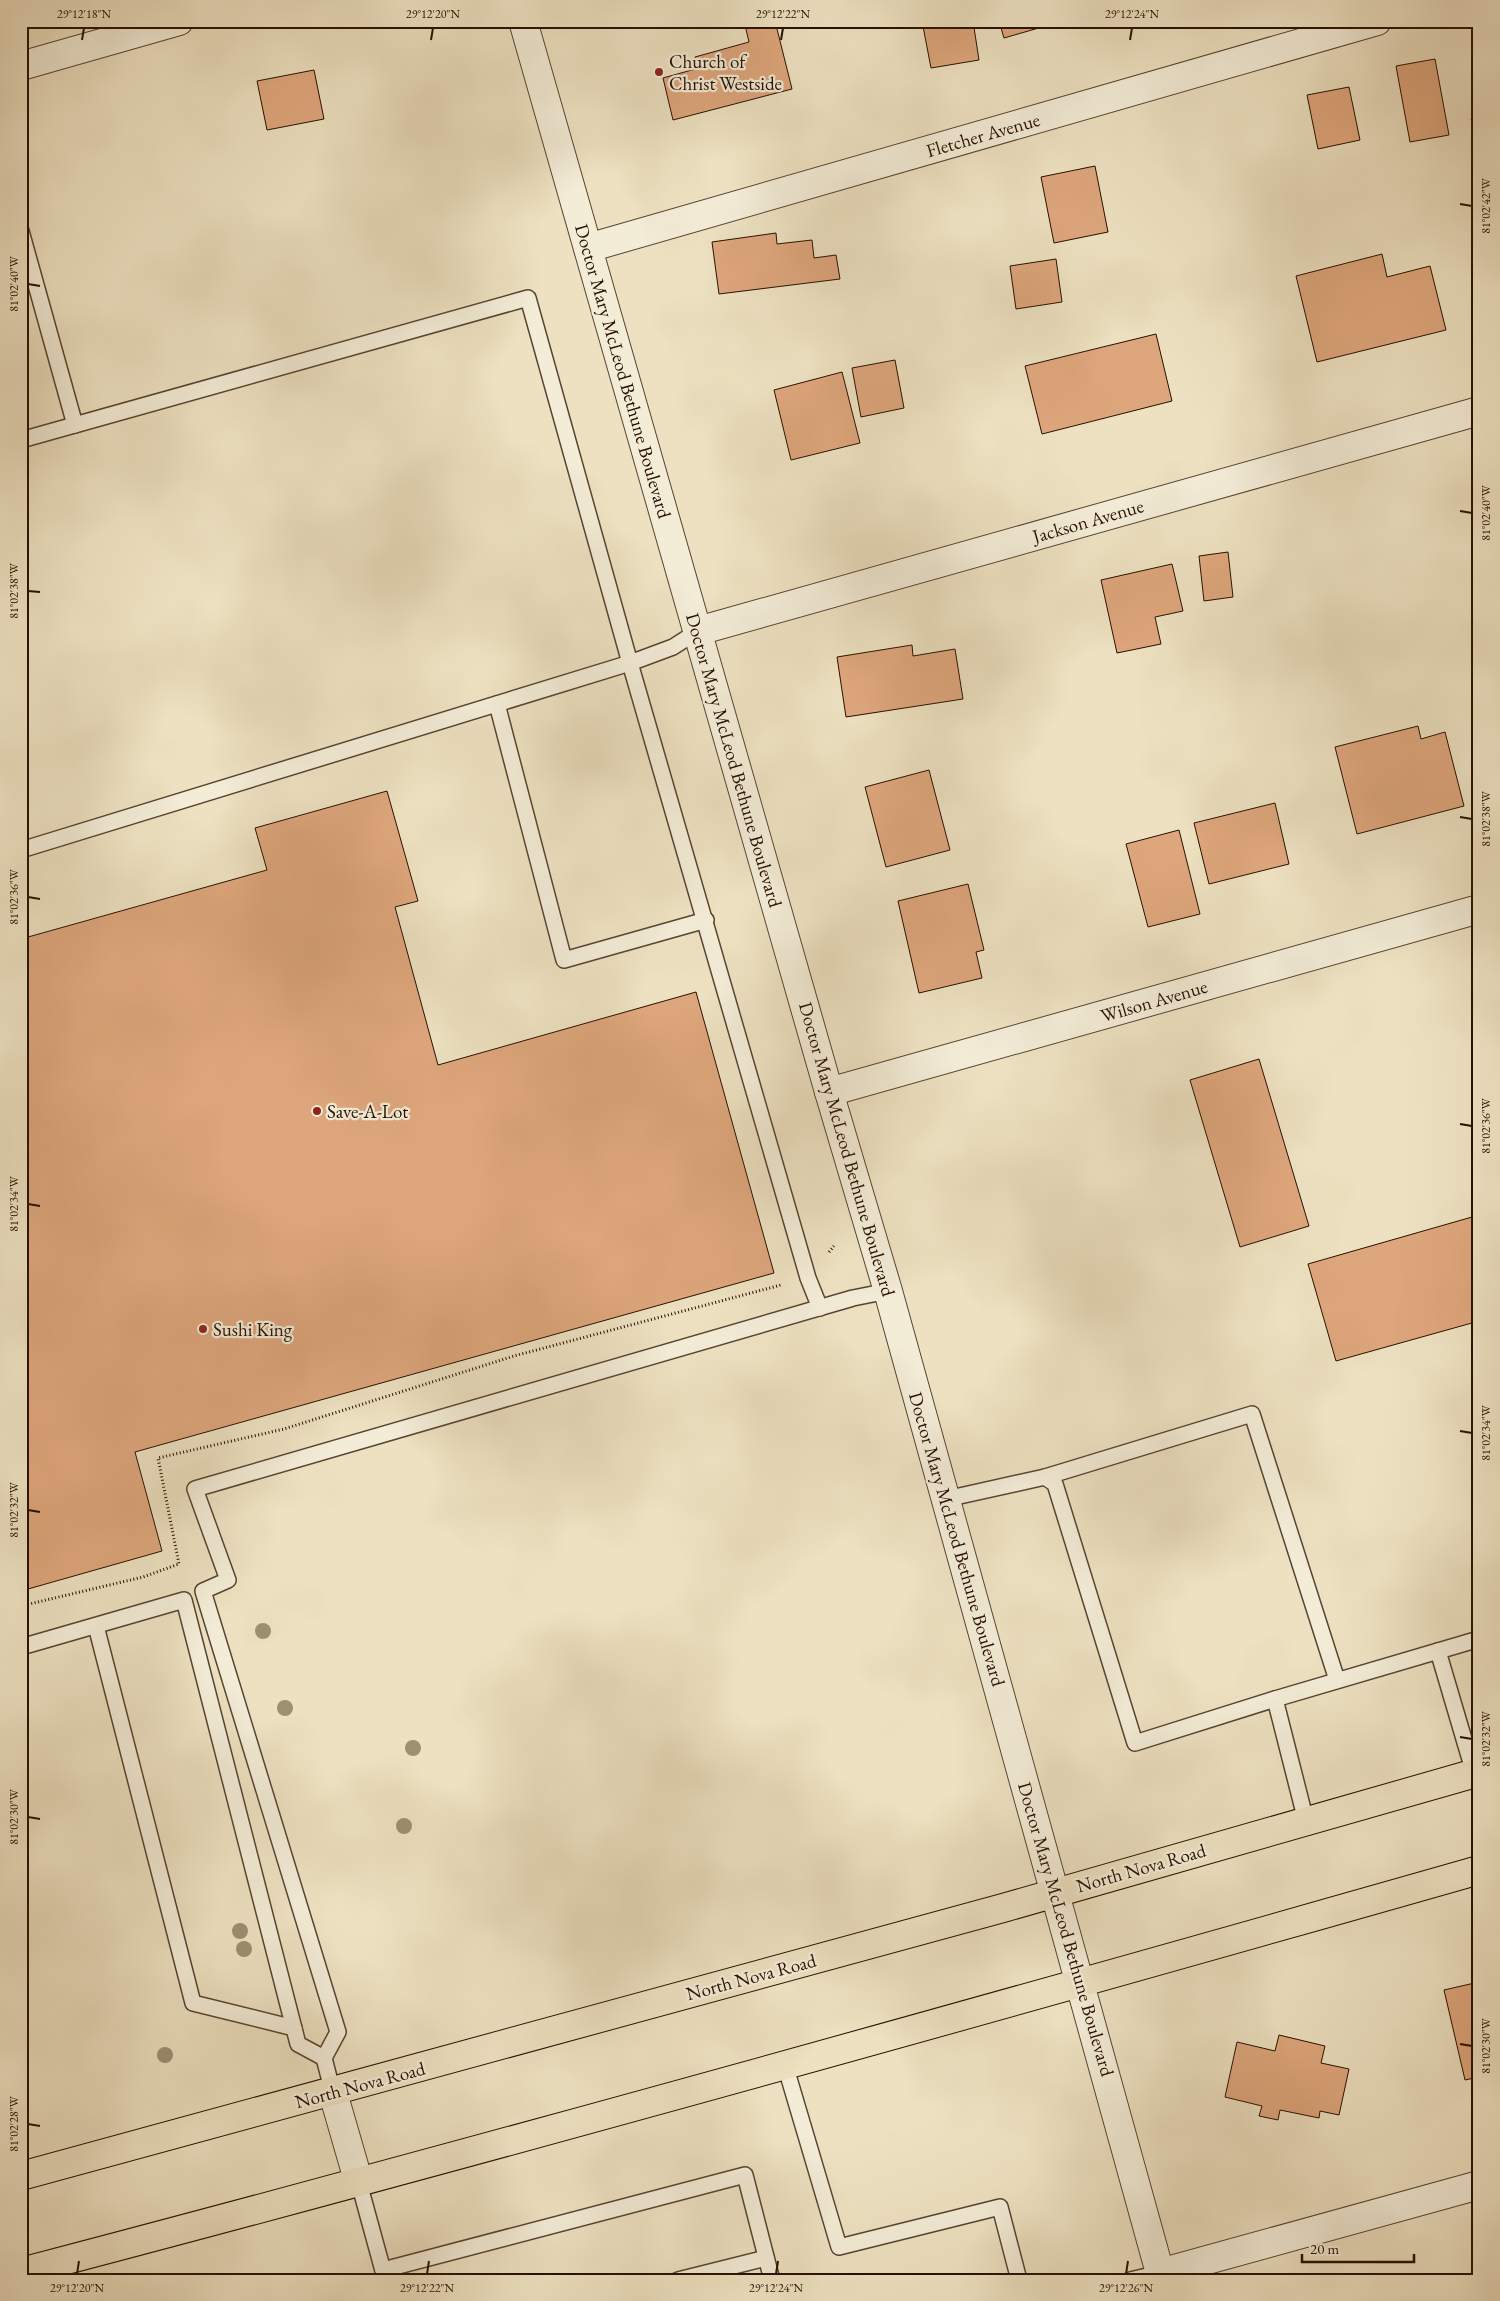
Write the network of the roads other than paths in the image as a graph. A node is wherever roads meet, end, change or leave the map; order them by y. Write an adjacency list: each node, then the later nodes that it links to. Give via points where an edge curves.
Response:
1 (523, 21): 6 (street, Doctor Mary McLeod Bethune Boulevard)
2 (1377, 21): 6 (street, Fletcher Avenue)
3 (175, 22): 4 (street)
4 (21, 66)
5 (21, 231): 8 (lane)
6 (588, 248): 10 (street, Doctor Mary McLeod Bethune Boulevard)
7 (1479, 411): 10 (street, Jackson Avenue)
8 (75, 425): 9 (lane); 11 (lane, via 528,298)
9 (21, 440)
10 (698, 631): 11 (lane, via 673,647); 16 (street, Doctor Mary McLeod Bethune Boulevard)
11 (630, 663): 12 (lane); 15 (lane)
12 (497, 704): 13 (lane); 15 (lane, via 564,960)
13 (21, 850)
14 (1479, 909): 16 (street, Wilson Avenue)
15 (706, 920): 18 (lane, via 808,1278)
16 (829, 1092): 17 (street, Doctor Mary McLeod Bethune Boulevard)
17 (888, 1291): 18 (lane); 20 (street, Doctor Mary McLeod Bethune Boulevard)
18 (820, 1308): 33 (lane, via 195,1489 228,1580 203,1591 338,2032)
19 (1045, 1478): 20 (lane); 25 (lane, via 1252,1414); 26 (lane, via 1055,1484 1135,1743)
20 (946, 1499): 30 (street, Doctor Mary McLeod Bethune Boulevard)
21 (96, 1626): 23 (lane); 32 (lane, via 193,2003); 32 (lane, via 184,1600)
22 (1479, 1639): 24 (lane)
23 (21, 1647)
24 (1438, 1651): 25 (lane); 27 (lane)
25 (1337, 1680): 26 (lane)
26 (1275, 1699): 28 (lane)
27 (1476, 1773): 28 (main road, North Nova Road)
28 (1306, 1821): 30 (main road, North Nova Road)
29 (1479, 1870): 31 (main road)
30 (1056, 1892): 31 (street, Doctor Mary McLeod Bethune Boulevard); 35 (main road, North Nova Road)
31 (1081, 1983): 34 (main road); 42 (street, Doctor Mary McLeod Bethune Boulevard)
32 (294, 2028): 33 (lane, via 298,2044)
33 (324, 2058): 35 (lane)
34 (785, 2065): 37 (main road); 45 (lane, via 839,2247 1000,2207)
35 (333, 2092): 36 (main road, North Nova Road); 37 (street)
36 (21, 2176)
37 (359, 2183): 40 (main road); 41 (lane)
38 (1479, 2185): 42 (street)
39 (766, 2258): 41 (lane, via 745,2175); 43 (lane); 44 (lane)
40 (21, 2272)
41 (384, 2275)
42 (1161, 2276): 46 (lane)
43 (678, 2280)
44 (772, 2280)
45 (1019, 2280)
46 (1130, 2280)

